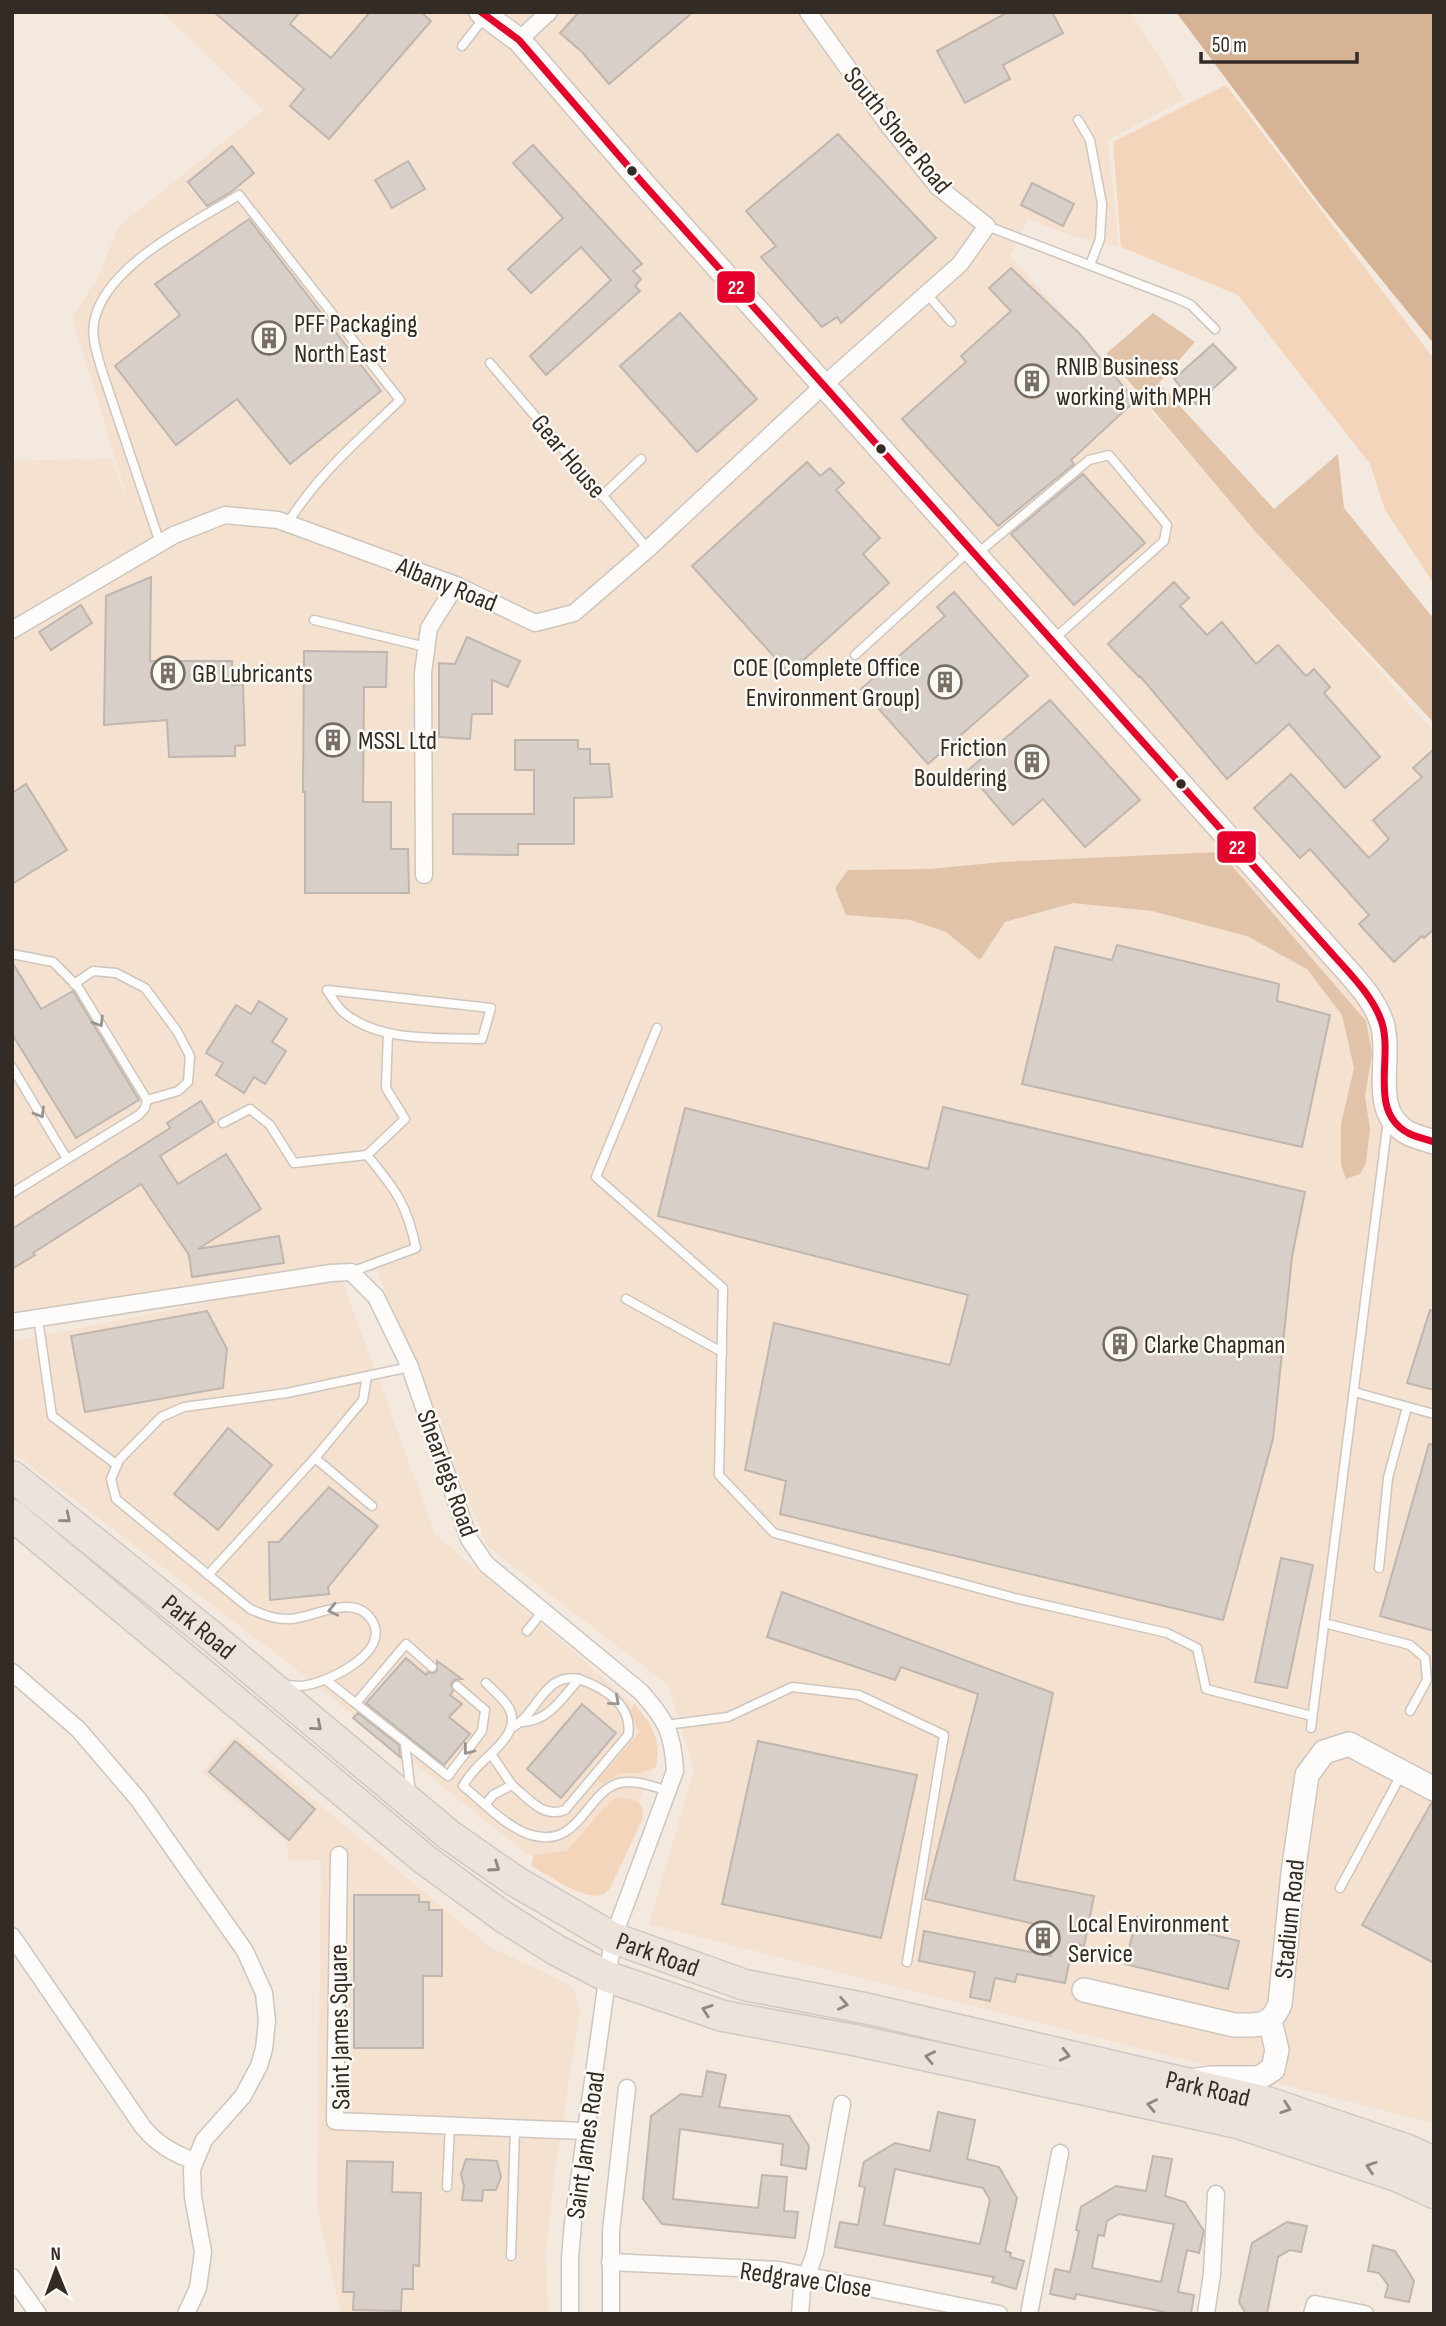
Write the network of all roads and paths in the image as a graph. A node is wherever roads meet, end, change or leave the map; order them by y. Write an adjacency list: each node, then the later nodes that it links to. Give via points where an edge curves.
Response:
1 (549, 12): 4 (street)
2 (808, 12): 7 (street, South Shore Road, via 938,187)
3 (483, 14): 4 (street); 5 (lane)
4 (519, 40): 13 (street)
5 (462, 46)
6 (1078, 121): 8 (lane, via 1090,140 1102,204 1100,239)
7 (987, 226): 8 (lane); 9 (street, via 960,264)
8 (1090, 265): 11 (lane, via 1191,305)
9 (927, 294): 10 (lane); 13 (street)
10 (951, 322)
11 (1214, 329)
12 (490, 363): 15 (lane, Gear House)
13 (825, 384): 18 (street, Albany Road); 19 (street)
14 (641, 459): 15 (lane)
15 (603, 496): 18 (lane, Gear House)
16 (288, 524): 17 (street, Albany Road, via 225,515); 17 (lane, via 320,477 400,400 239,195 150,249 107,290 93,324 102,371); 20 (street, Albany Road)
17 (160, 543): 22 (street, Albany Road)
18 (648, 550): 20 (street, Albany Road, via 574,613 535,623)
19 (973, 552): 23 (street); 23 (lane, via 1089,460 1109,455 1167,525 1164,541); 25 (lane)
20 (456, 585): 24 (street, via 429,628)
21 (314, 620): 24 (lane)
22 (12, 630)
23 (1052, 640): 33 (street, via 1365,992 1387,1040 1384,1102)
24 (426, 647): 26 (street)
25 (856, 655)
26 (424, 875)
27 (12, 954): 28 (lane, via 53,962)
28 (74, 984): 32 (lane, one-way to 32); 32 (lane, via 93,971 116,973 145,988 177,1031 190,1056 188,1082 178,1091)
29 (657, 1028): 43 (lane, via 596,1177 723,1288)
30 (388, 1034): 30 (lane, via 341,1011 327,990 491,1008 482,1040); 36 (lane, via 386,1088 405,1119)
31 (12, 1067): 37 (lane, one-way to 37)
32 (148, 1100): 37 (lane, via 139,1115)
33 (1389, 1114): 35 (street, via 1409,1134); 46 (lane)
34 (223, 1123): 36 (lane, via 250,1110 270,1125 295,1163)
35 (1434, 1142)
36 (367, 1155): 39 (lane, via 395,1189 416,1248)
37 (67, 1159): 38 (lane)
38 (12, 1193)
39 (351, 1272): 41 (street); 44 (street, Shearlegs Road, via 376,1297)
40 (626, 1300): 43 (lane)
41 (38, 1318): 42 (street); 50 (lane, via 52,1416)
42 (12, 1322)
43 (722, 1352): 68 (lane, via 719,1475 774,1533 1167,1633 1197,1648 1206,1689)
44 (410, 1367): 45 (lane); 56 (street, Shearlegs Road, via 469,1539 486,1564)
45 (367, 1376): 49 (lane, via 363,1401); 50 (lane, via 184,1407 161,1417)
46 (1354, 1392): 47 (lane); 57 (lane)
47 (1408, 1407): 48 (lane); 54 (lane, via 1388,1478)
48 (1434, 1414)
49 (315, 1458): 52 (lane); 55 (lane)
50 (117, 1465): 55 (lane, via 111,1479 116,1499)
51 (12, 1476): 63 (highway, Park Road, one-way to 63)
52 (372, 1506)
53 (12, 1515): 86 (highway, Park Road, via 424,1859 502,1916)
54 (1379, 1567)
55 (208, 1575): 61 (lane, one-way to 55, via 371,1650 376,1630 362,1609 341,1607 280,1619 250,1609)
56 (543, 1611): 58 (lane); 70 (street, Shearlegs Road, via 641,1692)
57 (1324, 1623): 67 (lane, via 1410,1645 1425,1658 1427,1680); 68 (lane)
58 (527, 1631)
59 (432, 1667): 66 (lane, via 406,1644)
60 (12, 1672): 98 (street, via 78,1730 138,1799 245,1951 261,1983 267,2021 259,2066 243,2096 204,2140)
61 (326, 1679): 63 (lane, via 301,1686); 66 (lane)
62 (579, 1679): 69 (lane, via 544,1718); 69 (lane, via 552,1682); 76 (lane, one-way to 76, via 596,1685 624,1709 630,1722 628,1735 565,1810 556,1814 545,1812)
63 (267, 1683): 80 (highway, Park Road, one-way to 80)
64 (486, 1683): 71 (lane, via 510,1710)
65 (457, 1686): 73 (lane, one-way to 73, via 485,1710 482,1731 448,1776)
66 (356, 1703): 73 (lane)
67 (1410, 1711)
68 (1312, 1716): 72 (lane)
69 (523, 1722): 71 (lane)
70 (666, 1725): 78 (street, Shearlegs Road, via 675,1770); 85 (lane, via 728,1717 792,1687 859,1695 944,1735)
71 (511, 1728): 74 (lane)
72 (1311, 1728)
73 (405, 1744): 80 (lane)
74 (491, 1754): 76 (lane); 79 (lane, via 463,1786)
75 (1402, 1773): 77 (street, Stadium Road); 82 (lane); 89 (street, Stadium Road, via 1349,1744 1324,1752 1307,1775 1280,2004)
76 (512, 1785): 79 (lane)
77 (1434, 1789)
78 (669, 1791): 79 (lane, via 617,1784 575,1825 550,1836 530,1835); 84 (street, Shearlegs Road)
79 (486, 1804)
80 (412, 1805): 84 (highway, Park Road, one-way to 84, via 515,1881)
81 (339, 1855): 94 (street, Saint James Square, via 335,2121)
82 (1340, 1888)
83 (12, 1936): 98 (street, via 150,2137 170,2152)
84 (613, 1938): 86 (street, Saint James Road); 88 (highway, Park Road, via 745,1984)
85 (907, 1962)
86 (608, 1977): 90 (highway, Park Road, one-way to 86, via 723,2016); 96 (street, Saint James Road)
87 (1084, 1990): 89 (street, via 1234,2025)
88 (809, 1998): 90 (highway); 91 (highway, Park Road, one-way to 91)
89 (1270, 2021): 91 (street, via 1277,2050 1273,2069 1259,2078)
90 (801, 2031): 101 (highway, Park Road, one-way to 90, via 1397,2176 1238,2123)
91 (1183, 2082): 99 (highway, Park Road, one-way to 99, via 1267,2102)
92 (627, 2088): 104 (street)
93 (842, 2104): 105 (street, via 815,2253)
94 (450, 2125): 95 (street, Saint James Square); 100 (lane)
95 (515, 2128): 96 (street, Saint James Square); 103 (lane)
96 (586, 2131): 109 (street, Saint James Road, via 573,2223)
97 (1059, 2153): 113 (street)
98 (194, 2161): 108 (street, via 193,2197 203,2262)
99 (1434, 2162)
100 (447, 2187)
101 (1434, 2193)
102 (1216, 2194): 114 (street)
103 (510, 2256)
104 (610, 2262): 105 (street, Redgrave Close); 110 (street)
105 (806, 2275): 111 (street); 112 (street, Redgrave Close)
106 (12, 2277): 107 (street)
107 (38, 2314)
108 (186, 2314)
109 (570, 2314)
110 (611, 2314)
111 (800, 2314)
112 (999, 2314)
113 (1029, 2314)
114 (1206, 2314)
115 (1312, 2314): 116 (street, via 1315,2304)
116 (1365, 2314)

